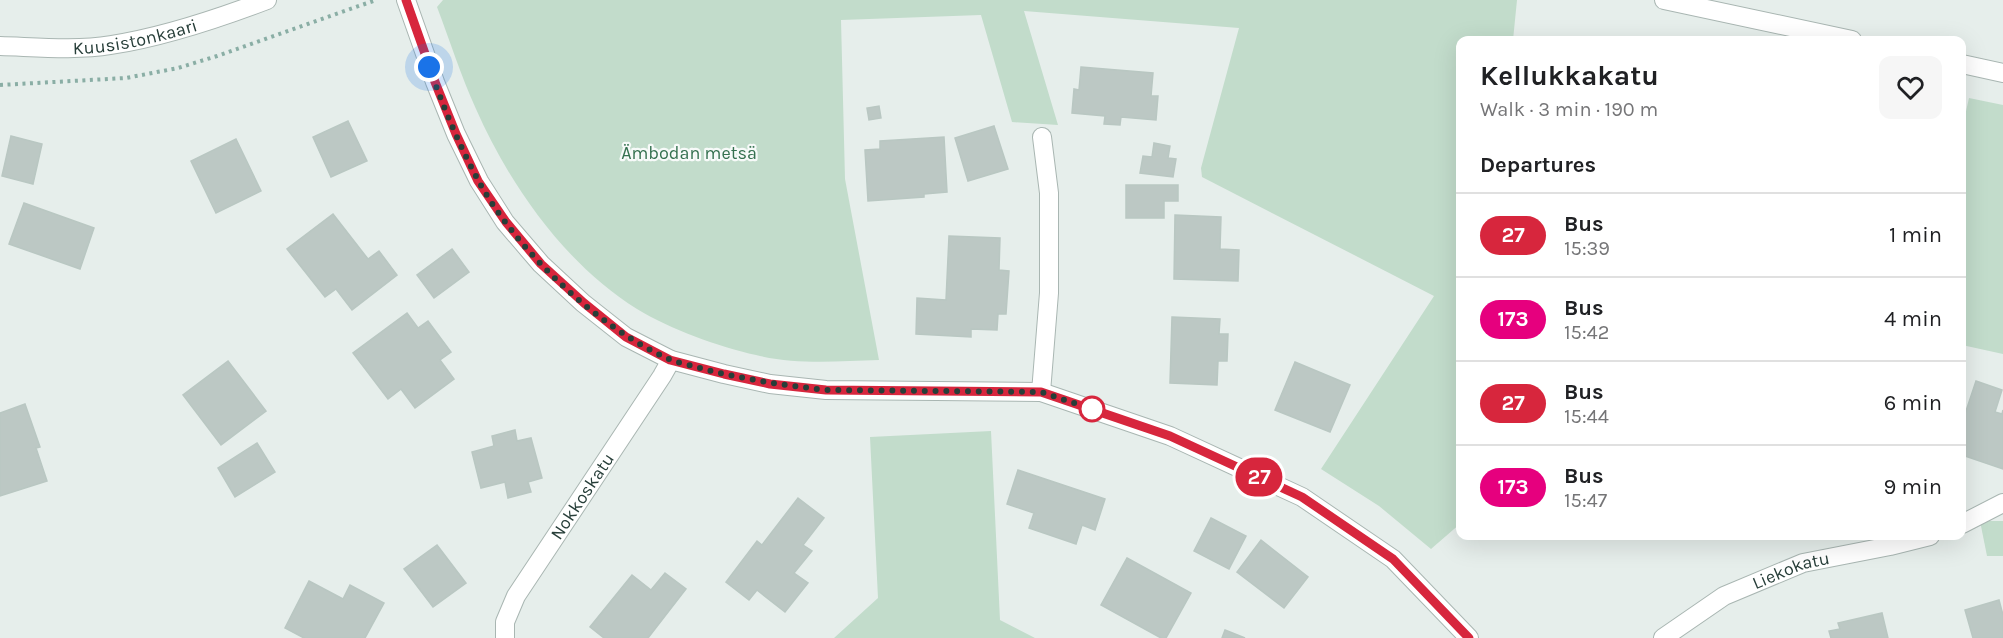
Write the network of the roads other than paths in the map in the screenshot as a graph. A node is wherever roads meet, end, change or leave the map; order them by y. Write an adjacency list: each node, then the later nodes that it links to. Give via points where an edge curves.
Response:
1 (267, 0): 5 (street, Kuusistonkaari, via 224,16 110,46)
2 (406, 0): 9 (street, via 456,134 478,181 506,222 541,264 584,303 626,337)
3 (1664, 0): 4 (street)
4 (1833, 36)
5 (0, 45)
6 (1966, 65): 7 (street)
7 (2003, 73)
8 (1042, 137): 10 (street, via 1049,193 1049,293)
9 (670, 360): 10 (street, via 770,384 826,390); 14 (street, Nokkoskatu, via 516,596 505,622)
10 (1041, 392): 15 (street, via 1170,436 1302,497 1393,559)
11 (2003, 503): 12 (street)
12 (1966, 523)
13 (1914, 540): 16 (street, Liekokatu, via 1803,563 1724,596)
14 (505, 638)
15 (1469, 638)
16 (1663, 638)

